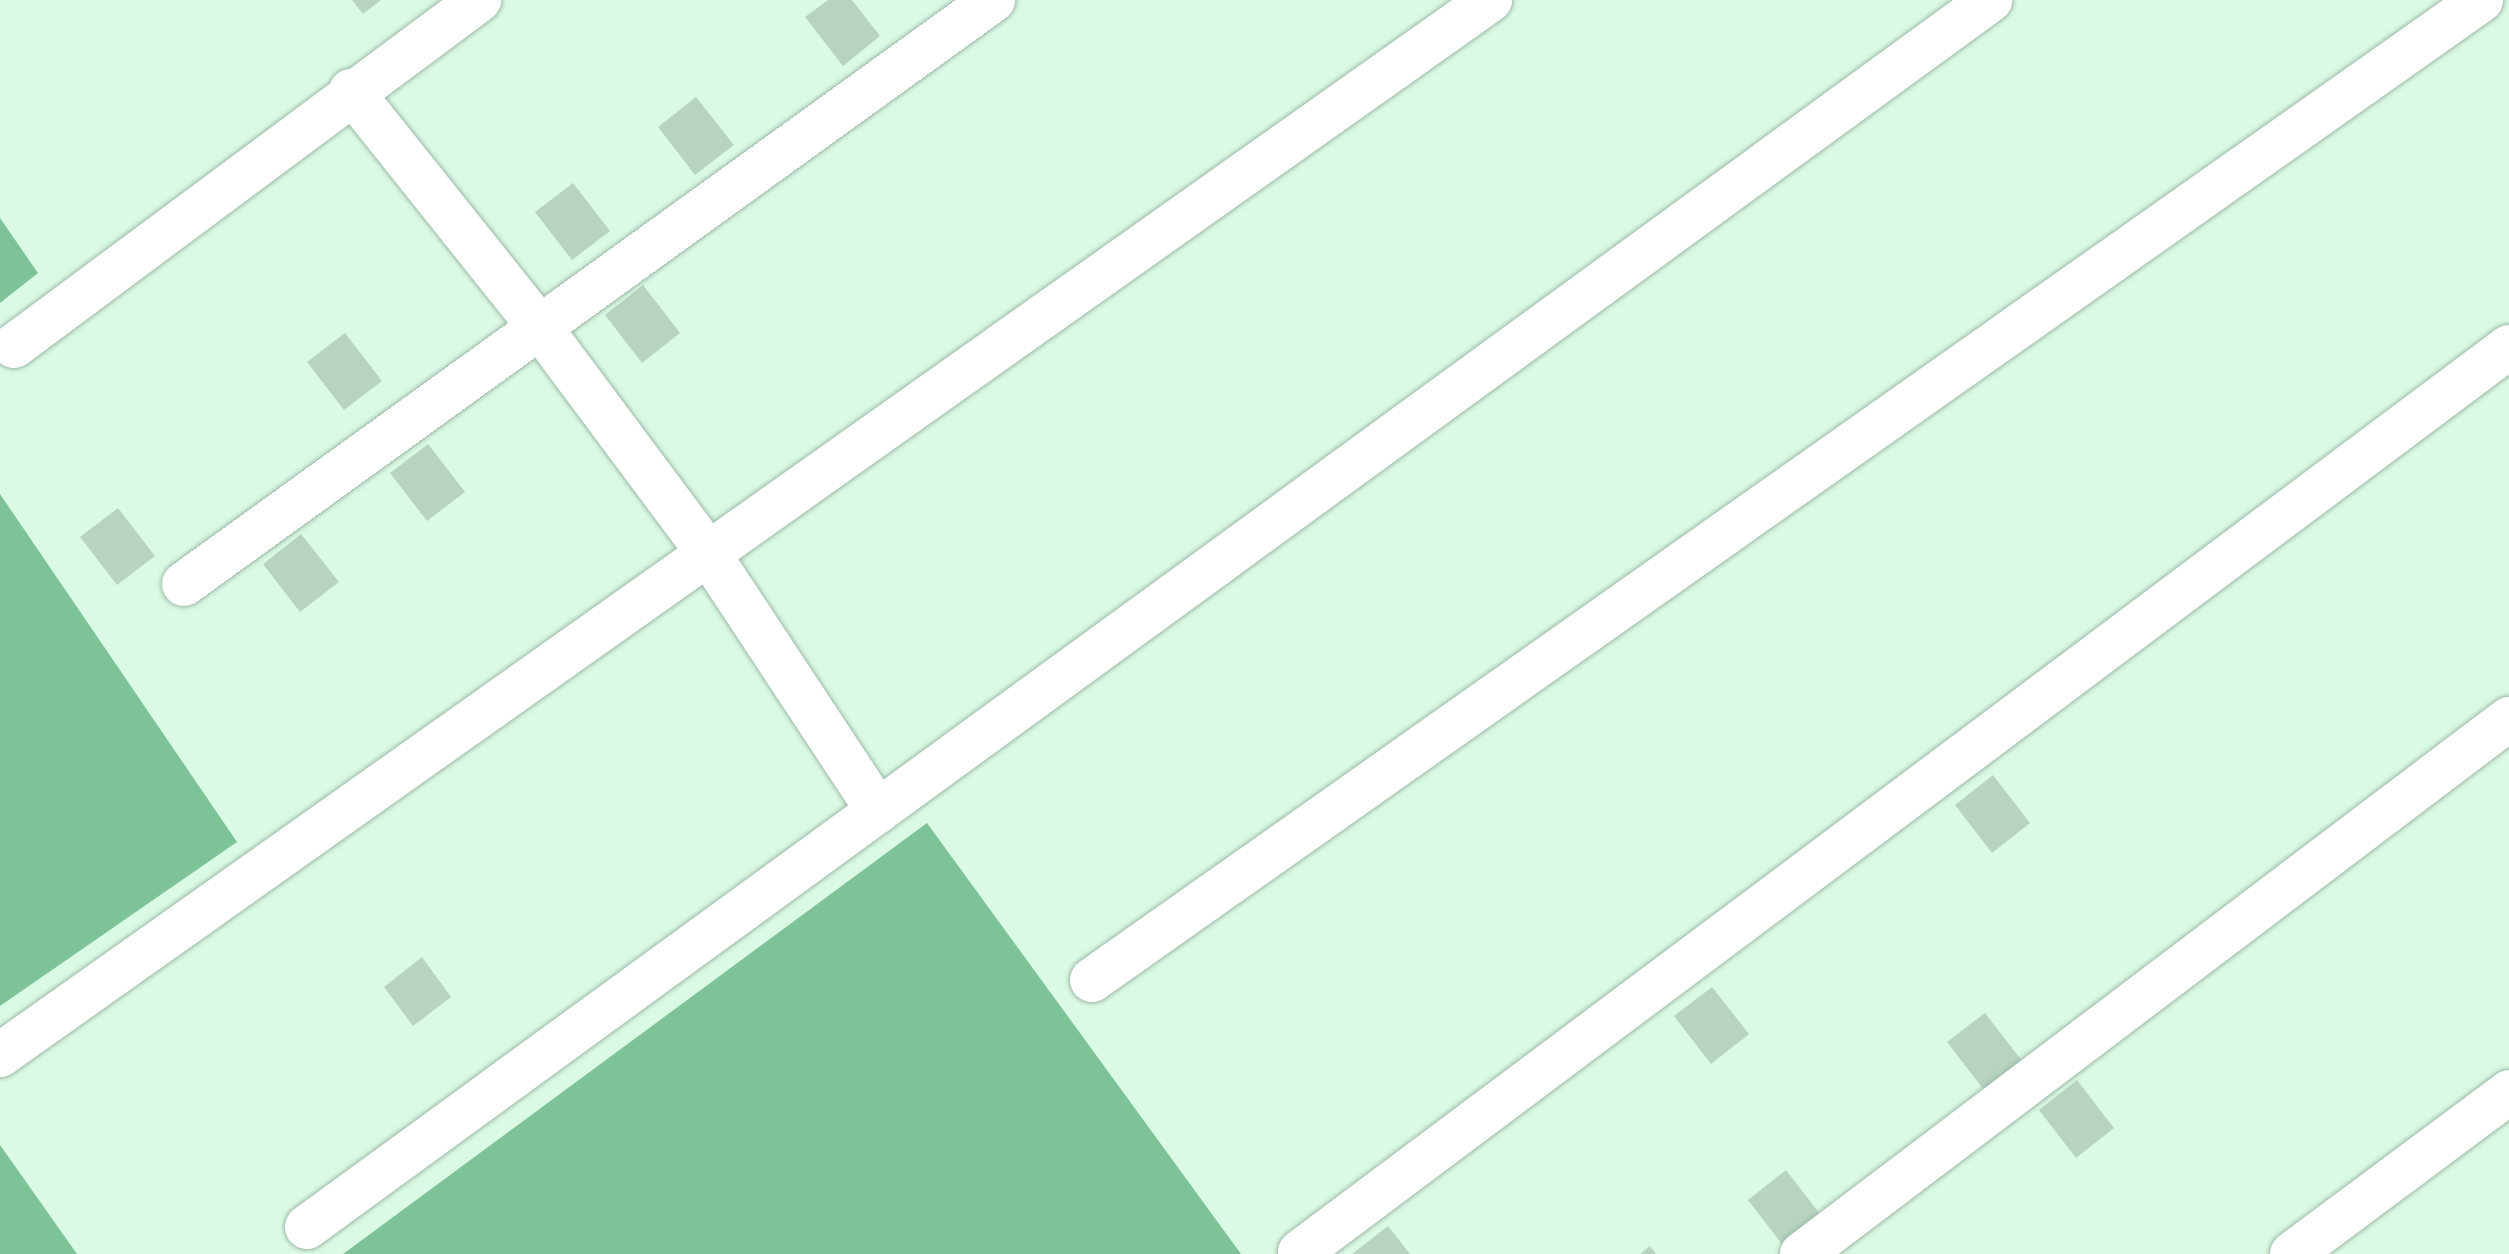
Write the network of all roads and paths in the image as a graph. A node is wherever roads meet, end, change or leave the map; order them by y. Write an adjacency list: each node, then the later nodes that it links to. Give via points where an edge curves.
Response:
1 (479, 0): 6 (street)
2 (993, 0): 7 (street)
3 (1490, 0): 10 (street)
4 (1990, 0): 13 (street)
5 (2481, 0): 14 (street)
6 (351, 91): 7 (street); 8 (street)
7 (542, 330): 10 (street); 11 (street)
8 (14, 346)
9 (2509, 347): 18 (street)
10 (708, 553): 13 (street); 15 (street)
11 (184, 584)
12 (2509, 719): 19 (street)
13 (878, 811): 17 (street)
14 (1092, 980)
15 (0, 1055)
16 (2509, 1092): 20 (street)
17 (307, 1227)
18 (1300, 1252)
19 (1802, 1254)
20 (2292, 1254)

